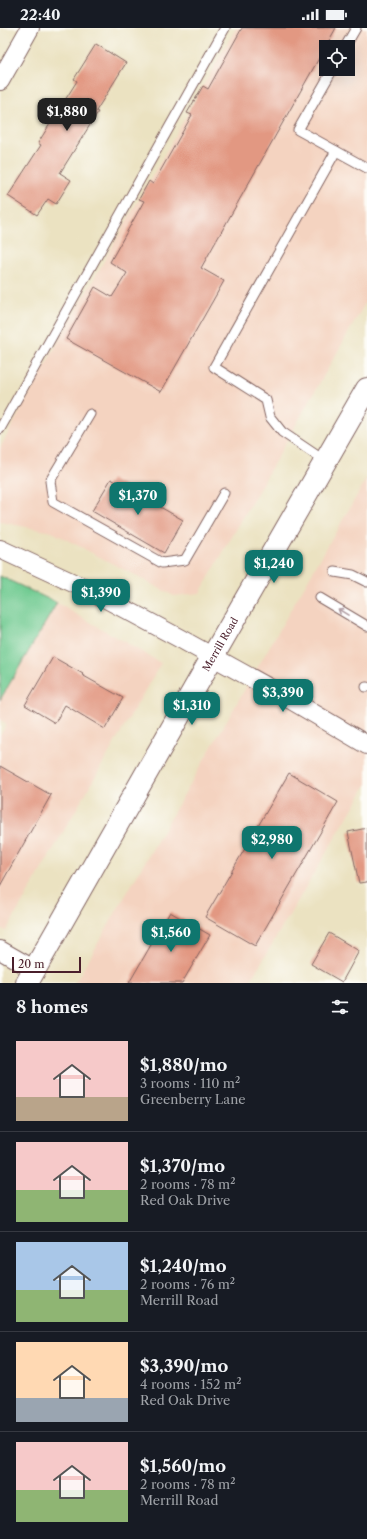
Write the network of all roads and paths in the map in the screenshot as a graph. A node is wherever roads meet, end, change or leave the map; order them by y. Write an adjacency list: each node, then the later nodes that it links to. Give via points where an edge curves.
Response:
1 (30, 28): 6 (street)
2 (225, 28): 11 (lane)
3 (356, 28): 4 (lane)
4 (349, 40)
5 (328, 76): 7 (lane, via 298,130)
6 (0, 81)
7 (336, 151): 8 (lane); 12 (lane, via 214,367 266,400 270,418 282,432)
8 (367, 168)
9 (366, 395): 12 (main road, Merrill Road)
10 (90, 414): 13 (lane, via 50,481 53,502 162,563 185,560)
11 (0, 429)
12 (325, 461): 19 (main road, Merrill Road)
13 (224, 493)
14 (0, 549): 19 (street, via 97,594)
15 (335, 572): 16 (lane, via 353,575)
16 (367, 582)
17 (320, 598): 18 (lane, one-way to 17)
18 (367, 626)
19 (213, 656): 20 (street); 22 (main road, Merrill Road)
20 (367, 745)
21 (0, 950): 22 (street)
22 (31, 976)

